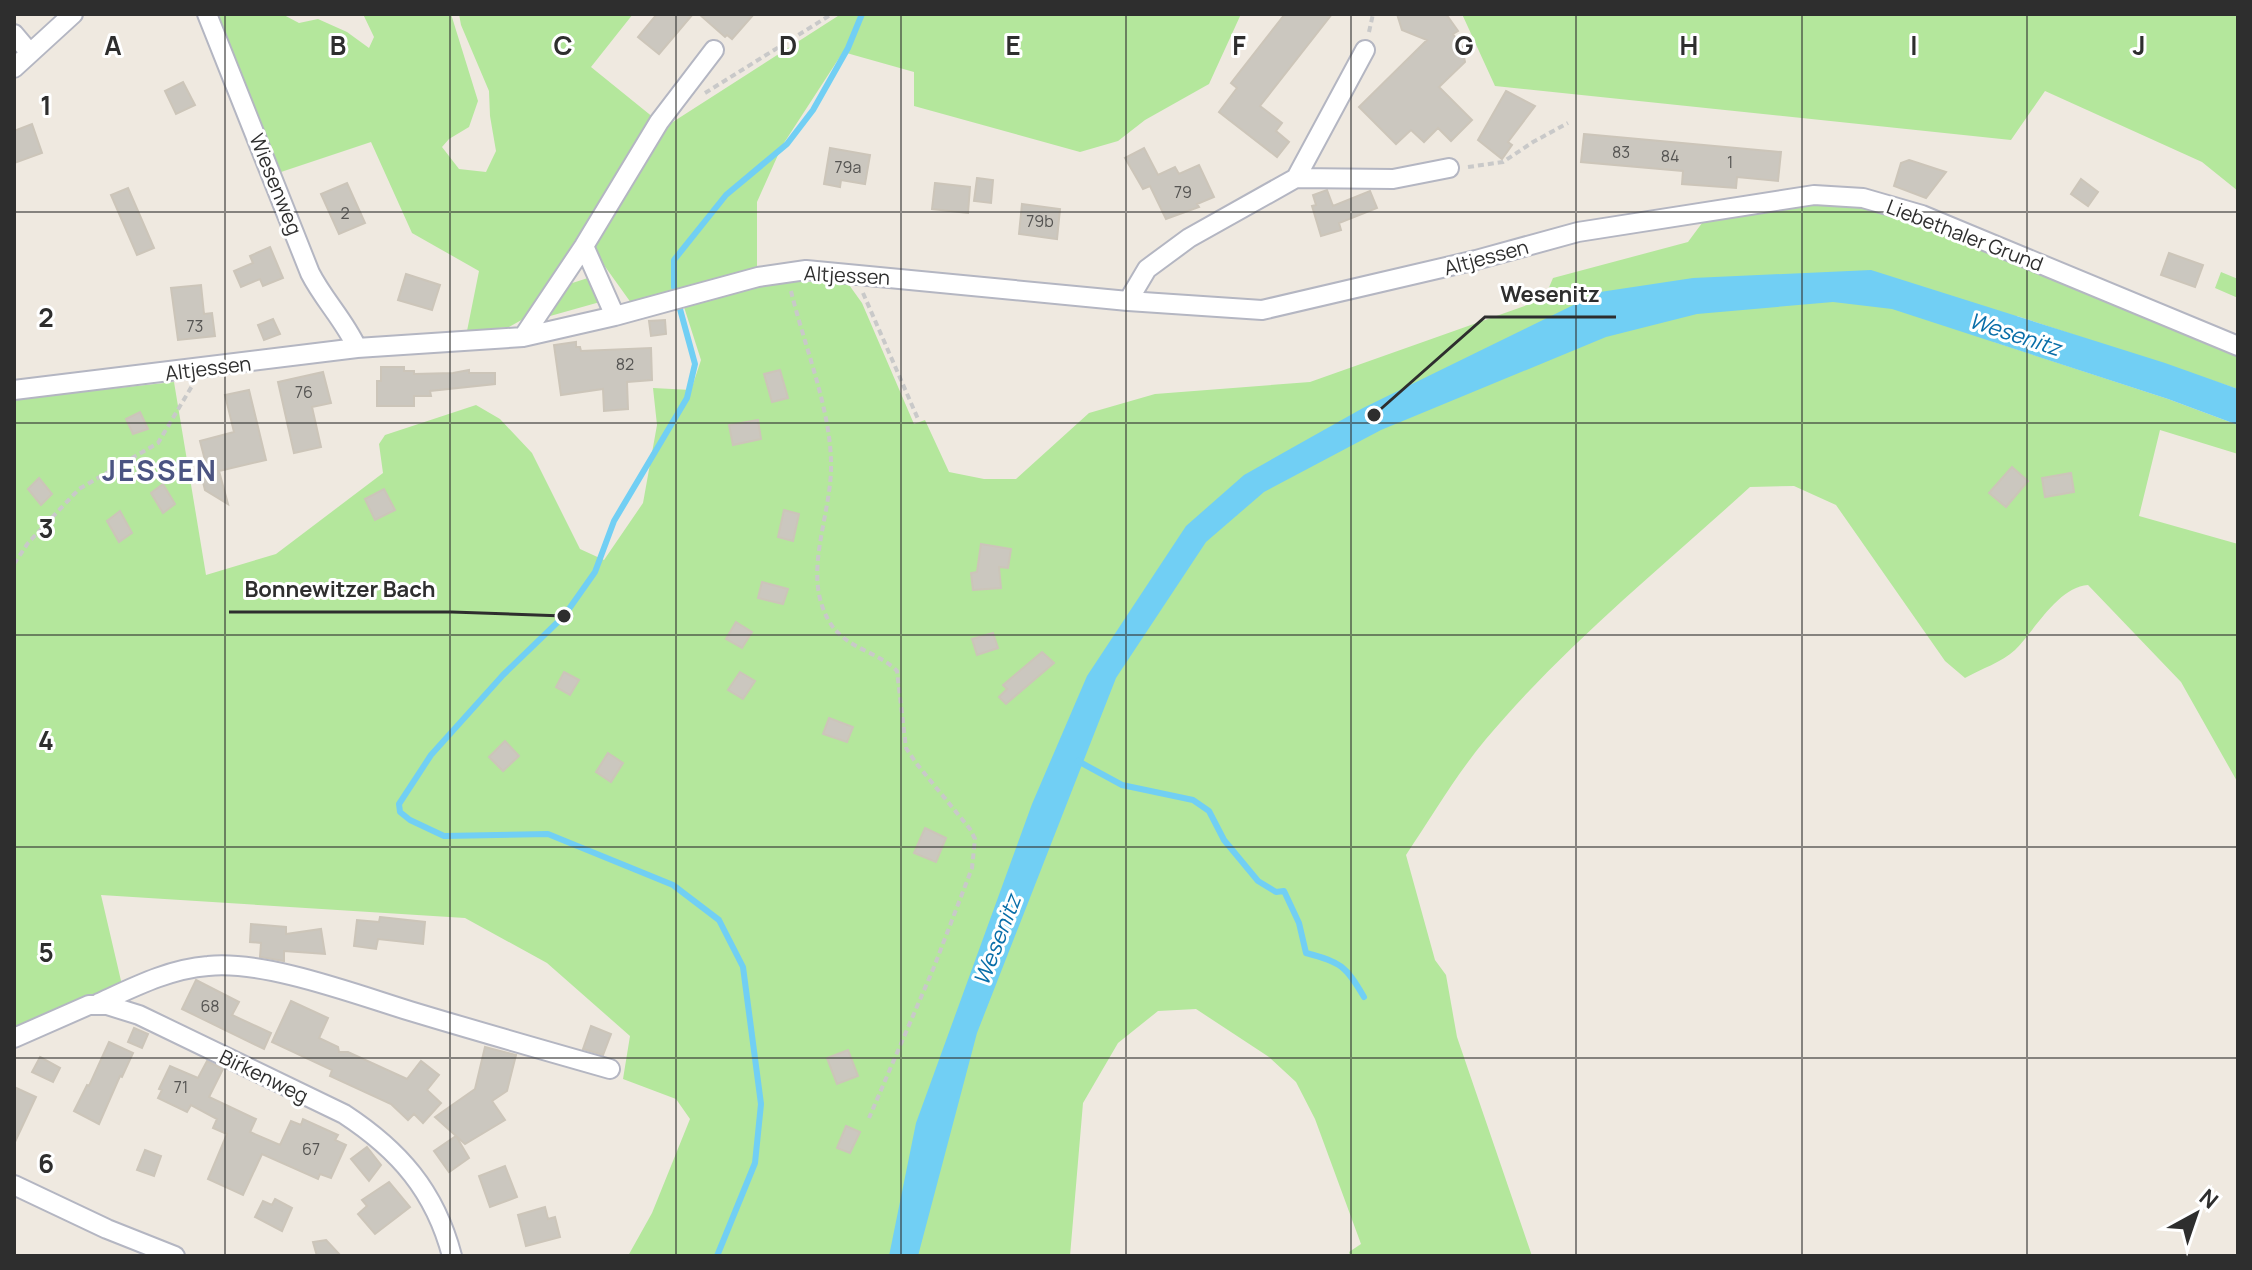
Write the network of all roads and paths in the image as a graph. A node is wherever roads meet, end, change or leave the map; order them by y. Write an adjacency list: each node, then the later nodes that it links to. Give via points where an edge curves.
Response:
1 (73, 14): 7 (street)
2 (207, 14): 21 (street, Wiesenweg, via 310,273)
3 (832, 14): 9 (path)
4 (14, 34): 7 (street)
5 (714, 50): 14 (street, via 659,122)
6 (1365, 50): 12 (street)
7 (30, 53): 8 (street)
8 (14, 68)
9 (699, 97)
10 (1568, 123): 11 (path, via 1503,162)
11 (1449, 168): 12 (street, via 1393,179)
12 (1296, 178): 17 (street, via 1178,246 1147,269)
13 (1677, 215): 17 (street, Altjessen, via 1578,232 1262,310); 20 (street, Liebethaler Grund, via 1814,195 1863,198 1922,215)
14 (584, 246): 18 (street); 19 (street)
15 (787, 273): 16 (street, Altjessen); 18 (street, Altjessen); 29 (path, via 830,441 829,501 817,559 821,604 850,645 897,671 906,748 975,839 972,868)
16 (855, 274): 17 (street, Altjessen); 24 (path)
17 (1128, 301)
18 (615, 316): 19 (street, Altjessen)
19 (523, 337): 21 (street, Altjessen)
20 (2238, 346)
21 (357, 348): 22 (street, Altjessen)
22 (203, 368): 23 (street, Altjessen); 25 (path, via 158,443 79,489)
23 (14, 390)
24 (918, 419)
25 (14, 564)
26 (99, 1003): 27 (street); 28 (street, via 180,971 233,965 340,989); 32 (street, Birkenweg, via 139,1015 375,1134 421,1185)
27 (14, 1038)
28 (610, 1069)
29 (869, 1118)
30 (14, 1185): 31 (street)
31 (175, 1256)
32 (452, 1256)

